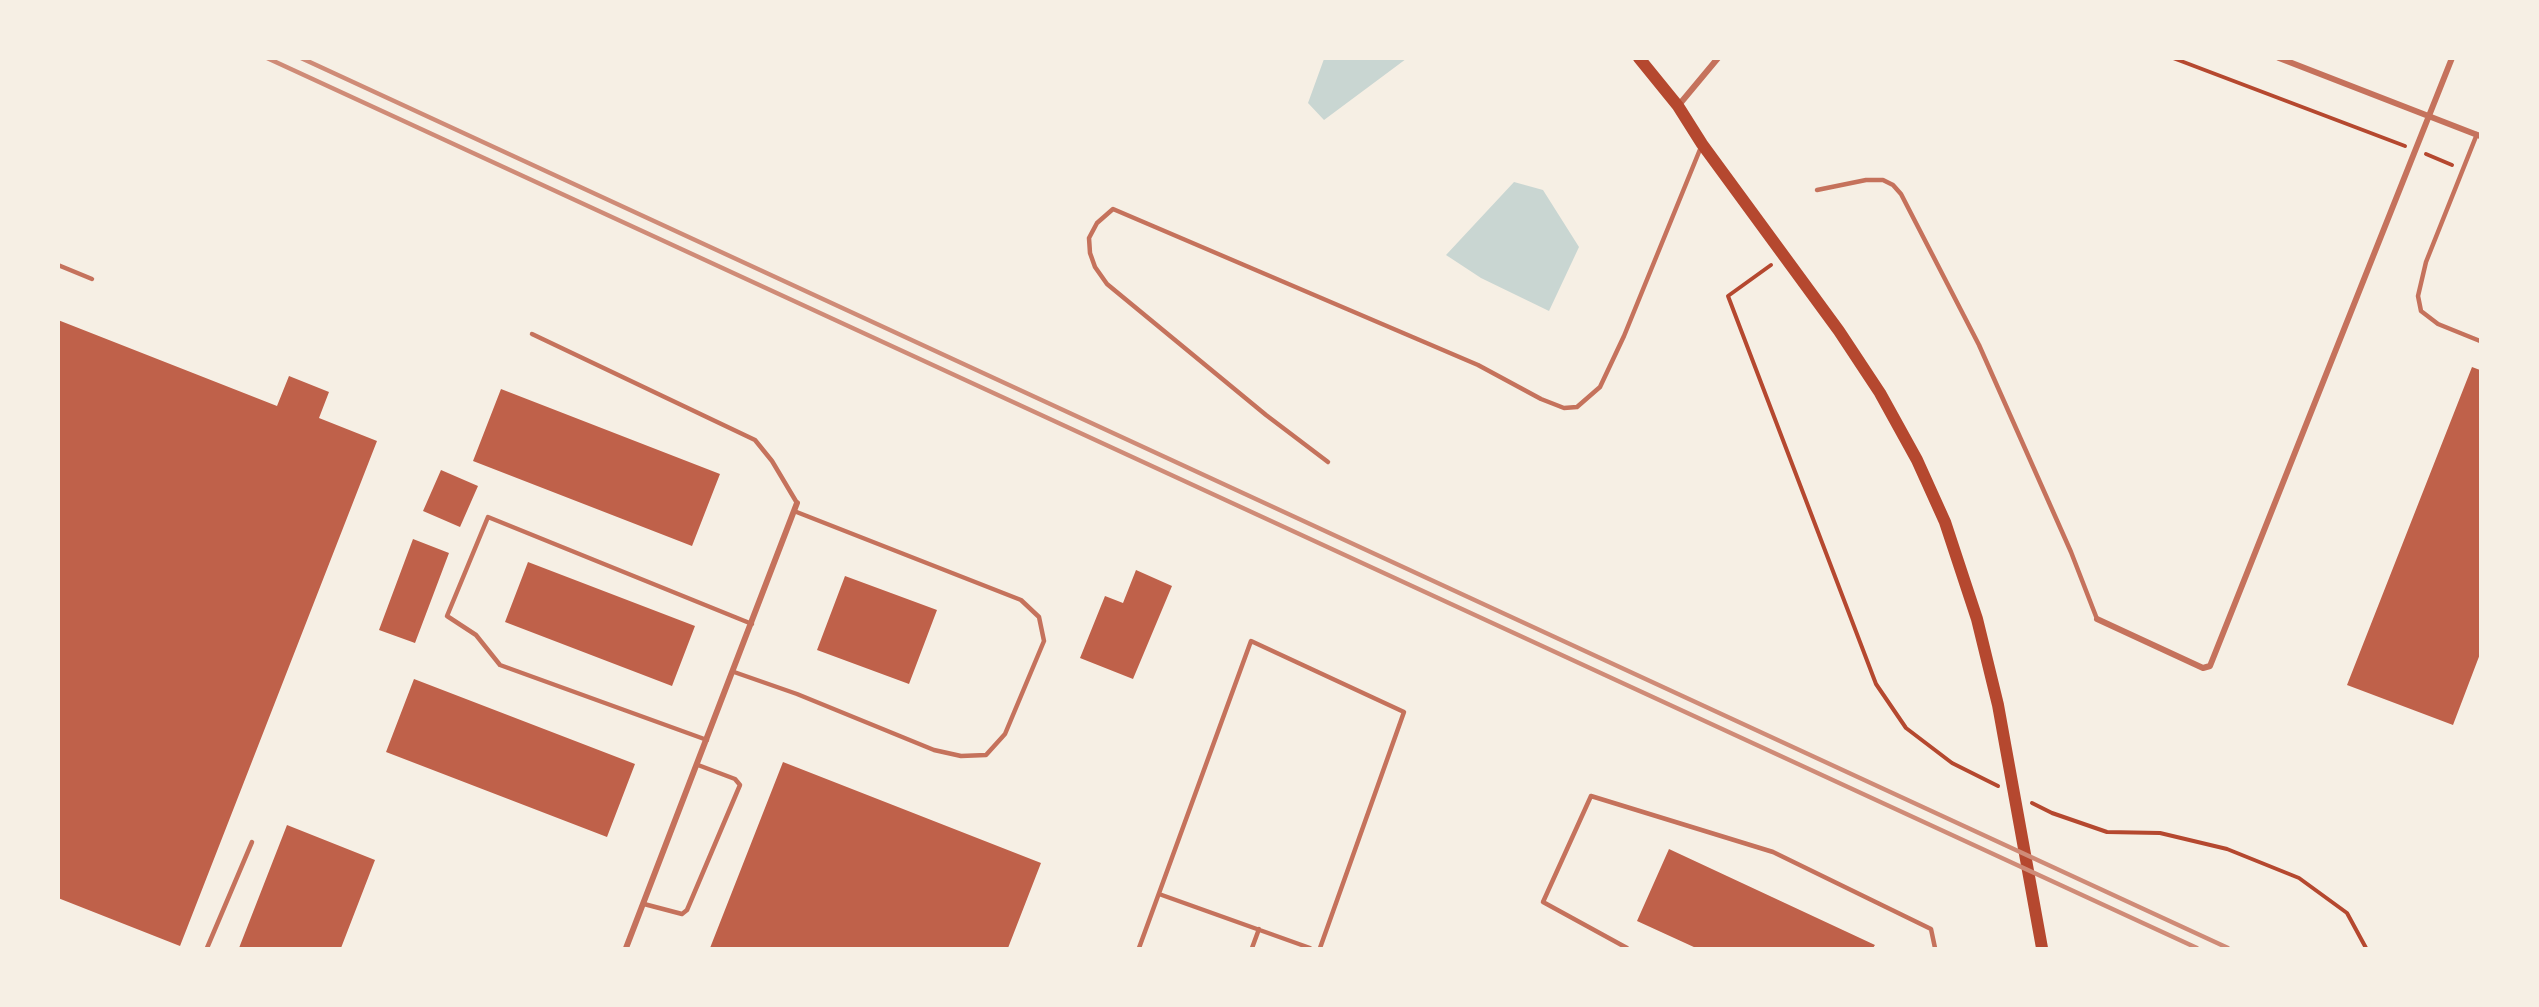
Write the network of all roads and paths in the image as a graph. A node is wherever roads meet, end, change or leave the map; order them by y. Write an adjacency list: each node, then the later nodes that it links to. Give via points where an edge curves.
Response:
1 (1718, 58): 6 (street)
2 (2173, 58): 10 (path)
3 (2279, 58): 7 (street)
4 (2452, 58): 7 (street)
5 (1640, 59): 6 (main road)
6 (1678, 106): 9 (main road)
7 (2430, 116): 8 (street); 10 (street)
8 (2479, 135): 11 (lane)
9 (1702, 144): 17 (lane, via 1600,387 1577,407 1564,408 1541,399 1478,365 1113,208 1097,223 1089,238 1095,267 1107,284); 29 (main road, via 1880,393 1945,522 1977,619)
10 (2415, 150): 11 (path); 20 (street, via 2210,666 2203,668)
11 (2463, 169): 16 (lane, via 2426,262 2418,296 2421,311 2438,324)
12 (1817, 190): 20 (lane, via 1883,180 1901,194 1979,345)
13 (58, 265): 14 (lane)
14 (92, 279)
15 (532, 334): 18 (lane, via 755,440)
16 (2481, 341)
17 (1328, 462)
18 (797, 503): 19 (street)
19 (794, 511): 21 (street); 22 (lane, via 1022,600 1039,617 1044,641 1005,734 986,755 961,756 934,750)
20 (2097, 619)
21 (752, 624): 22 (street); 23 (lane, via 488,517 447,616 476,635 500,665)
22 (734, 672): 23 (street)
23 (708, 741): 24 (street)
24 (698, 765): 27 (street); 27 (lane, via 735,779 740,785 687,910 682,914)
25 (252, 842): 30 (lane)
26 (1159, 894): 28 (lane); 32 (lane); 35 (lane, via 1251,641 1404,712)
27 (644, 904): 31 (street)
28 (1258, 929): 33 (lane); 34 (lane)
29 (2041, 943)
30 (207, 948)
31 (626, 948)
32 (1139, 948)
33 (1252, 948)
34 (1310, 948)
35 (1320, 948)
36 (1627, 948): 37 (lane, via 1543,902 1592,796 1773,852 1931,929)
37 (1935, 948)

